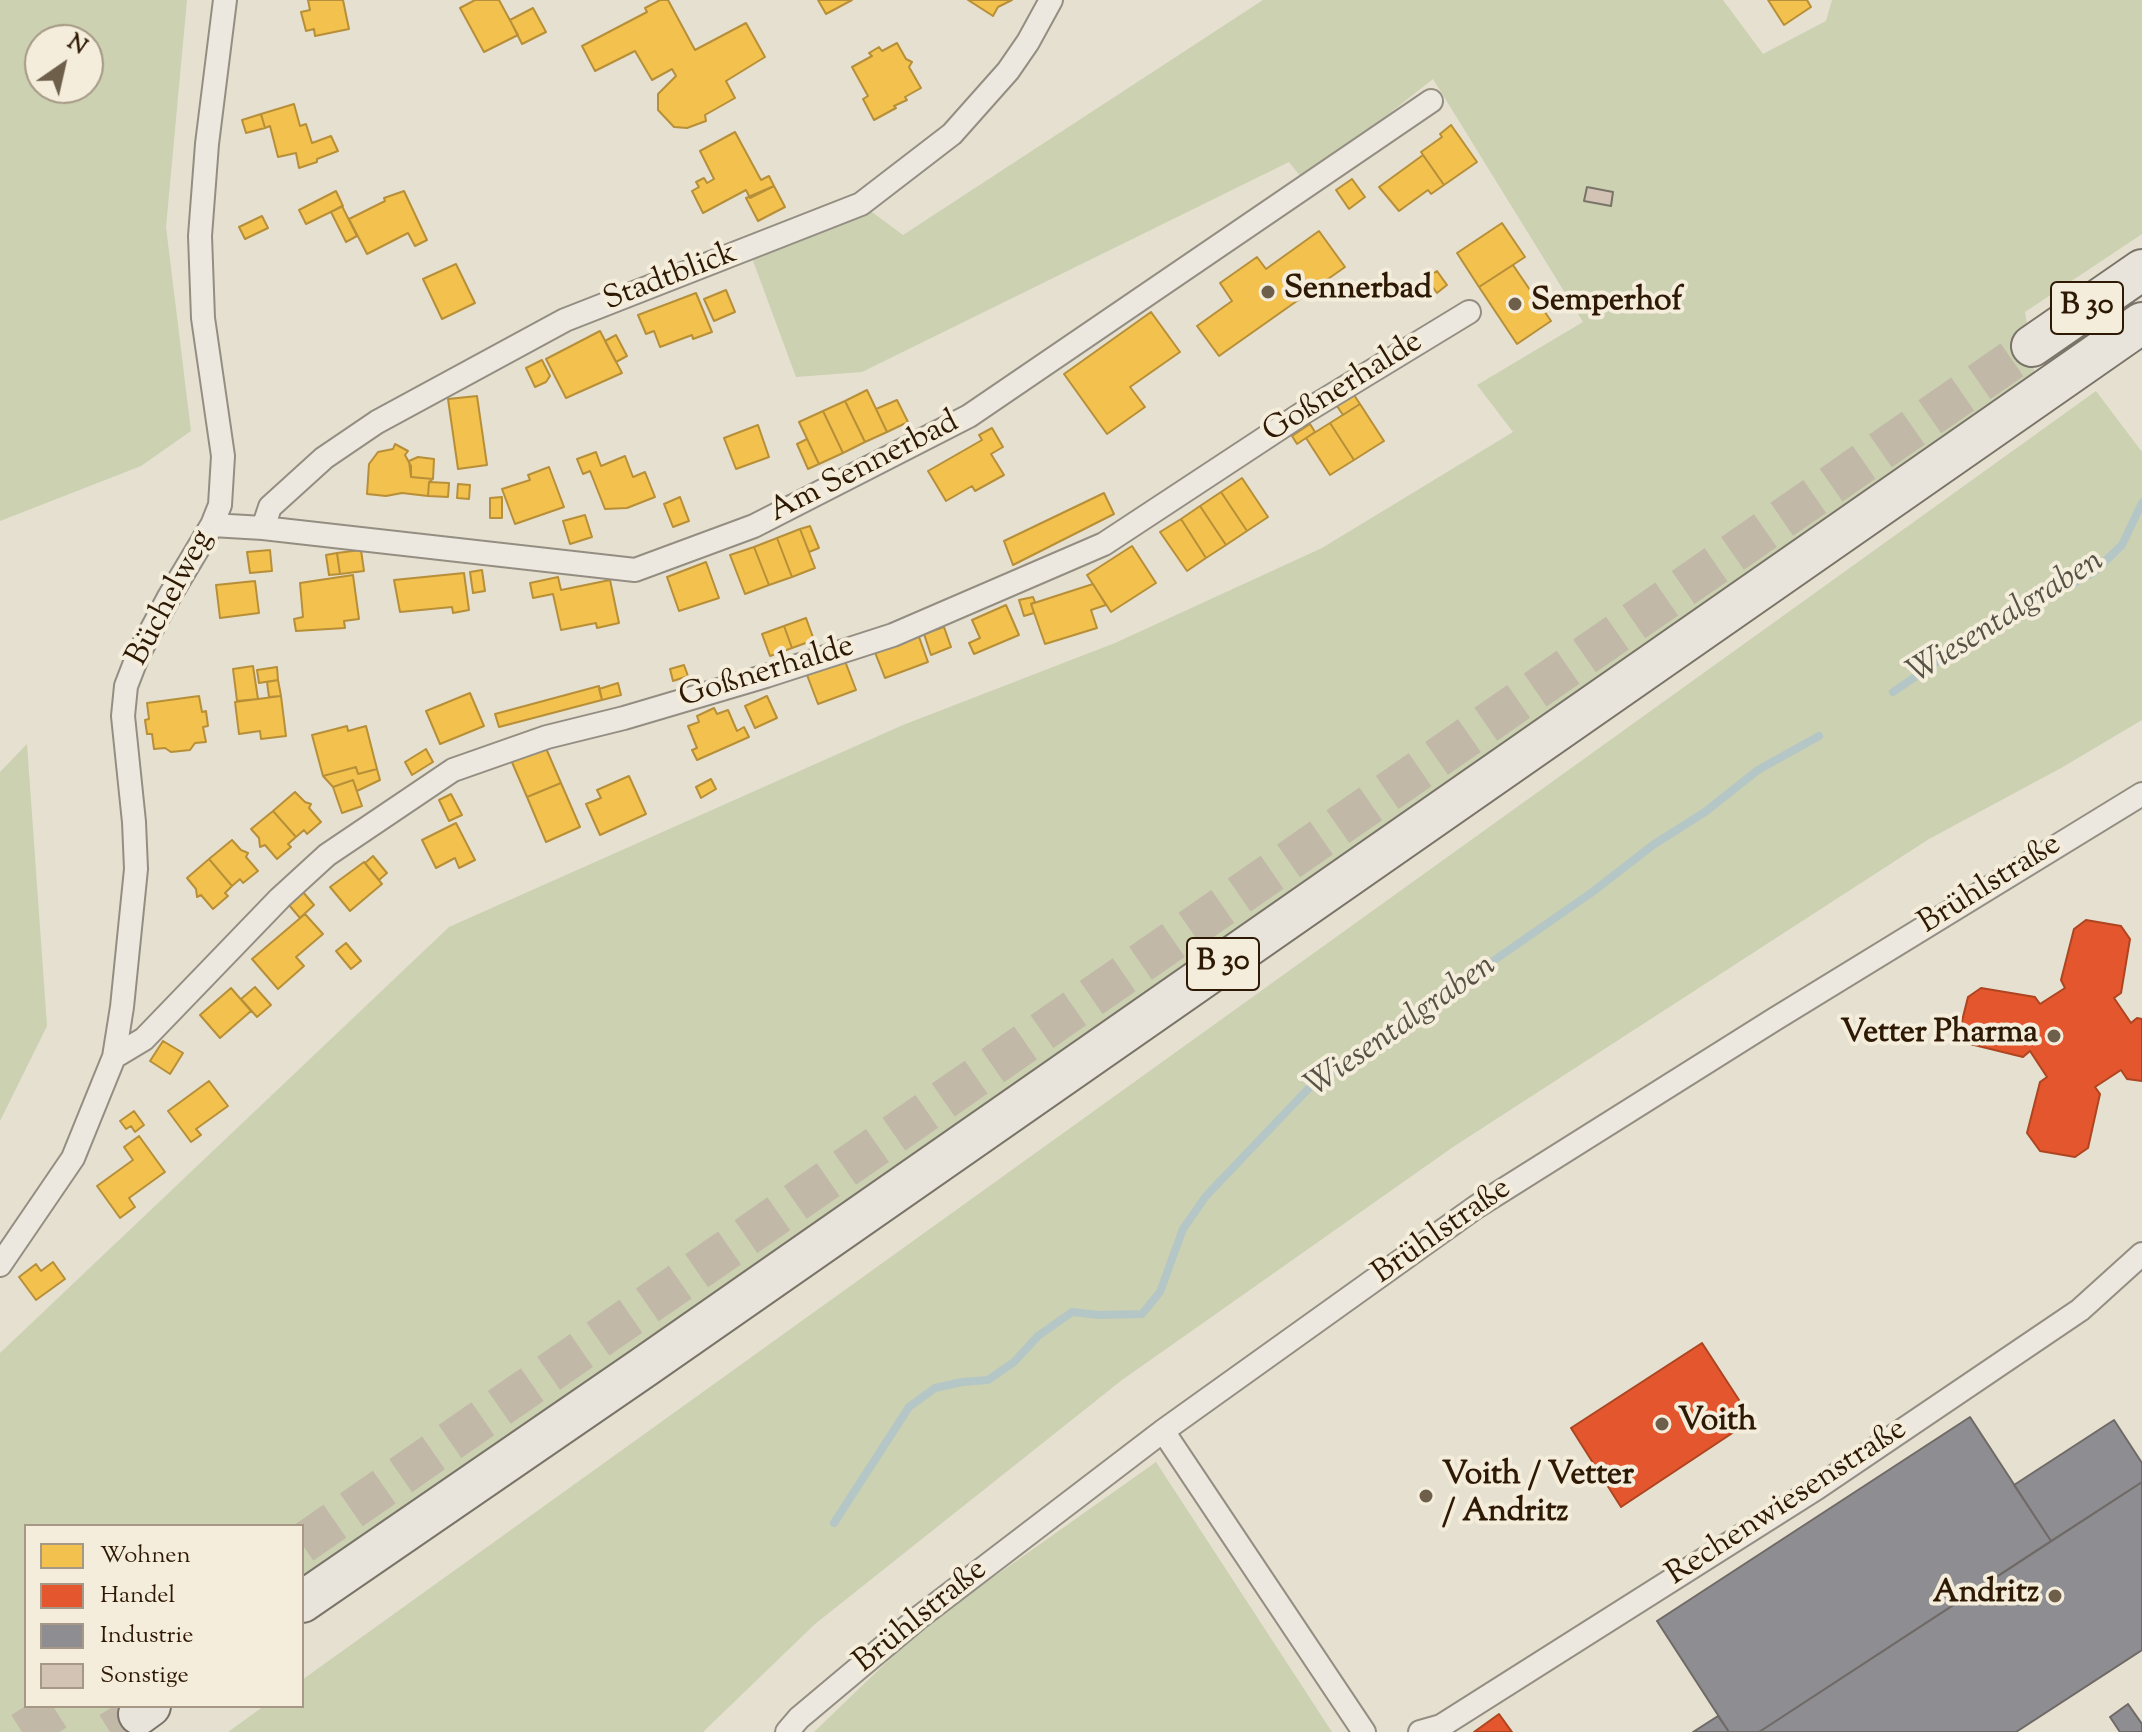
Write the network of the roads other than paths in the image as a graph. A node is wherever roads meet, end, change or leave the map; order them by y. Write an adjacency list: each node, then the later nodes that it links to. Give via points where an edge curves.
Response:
1 (225, 0): 8 (street, Büchelweg, via 200,236 203,318 223,456 220,505)
2 (1051, 0): 9 (street, Stadtblick, via 1008,71 952,134 861,204 565,320 377,422 324,458 270,507)
3 (1431, 101): 9 (street, Am Sennerbad, via 969,416 754,526 635,570)
4 (2142, 270): 7 (highway, B 30)
5 (1461, 317): 11 (street, Goßnerhalde, via 1104,544 893,635 453,770 327,855 144,1039)
6 (2142, 323): 15 (highway, B 30)
7 (2032, 346)
8 (212, 525): 9 (street, Am Sennerbad); 11 (street, Büchelweg, via 138,655 126,686 123,732 136,869)
9 (263, 528)
10 (2142, 794): 14 (street, Brühlstraße, via 1476,1207)
11 (114, 1057): 13 (street, Büchelweg, via 73,1158)
12 (2142, 1254): 18 (street, Rechenwiesenstraße, via 2080,1310 1817,1488 1441,1726)
13 (0, 1265)
14 (1163, 1431): 16 (street, Brühlstraße, via 917,1619); 17 (street)
15 (304, 1601)
16 (787, 1732)
17 (1364, 1732)
18 (1420, 1732)

